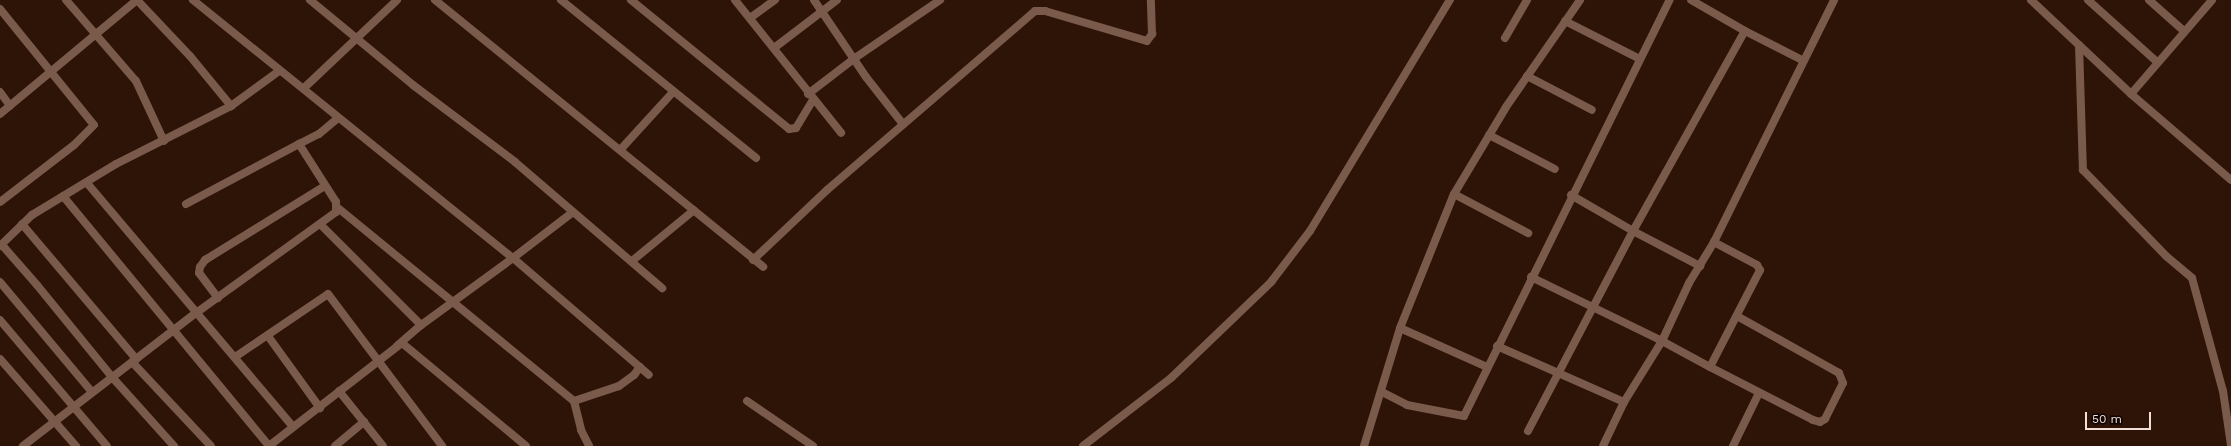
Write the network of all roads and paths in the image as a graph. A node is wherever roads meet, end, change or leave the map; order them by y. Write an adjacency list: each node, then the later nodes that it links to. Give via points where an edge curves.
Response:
1 (66, 0): 32 (street)
2 (137, 0): 32 (street); 50 (street, via 190,56)
3 (193, 0): 25 (street)
4 (310, 0): 33 (street)
5 (397, 0): 33 (street)
6 (435, 0): 59 (street)
7 (561, 0): 46 (street)
8 (631, 0): 48 (street, via 789,129 796,128)
9 (735, 0): 28 (street)
10 (775, 0): 28 (street)
11 (814, 0): 27 (street)
12 (837, 0): 27 (street)
13 (940, 0): 37 (street)
14 (1151, 0): 54 (street, via 1152,34 1147,41 1045,11 1035,11)
15 (1450, 0): 135 (street, via 1294,254 1266,288 1171,378)
16 (1580, 0): 29 (street)
17 (1670, 0): 38 (street)
18 (1691, 0): 30 (street)
19 (1834, 0): 39 (street)
20 (2031, 0): 35 (street)
21 (2088, 0): 40 (street)
22 (2148, 0): 31 (street)
23 (2212, 0): 31 (street)
24 (1525, 1): 34 (street)
25 (204, 3): 42 (street)
26 (0, 9): 41 (street)
27 (822, 11): 36 (street); 37 (street)
28 (750, 18): 36 (street)
29 (1566, 20): 38 (street); 43 (street)
30 (1745, 31): 39 (street); 75 (street)
31 (2184, 31): 40 (street)
32 (96, 34): 41 (street); 57 (street, via 136,81)
33 (356, 38): 44 (street); 72 (street, via 413,85 515,162)
34 (1505, 38)
35 (2079, 45): 47 (street); 122 (street, via 2083,170 2166,256 2192,278 2224,391)
36 (774, 48): 48 (street)
37 (855, 58): 48 (street); 54 (street, via 873,87)
38 (1640, 59): 66 (street)
39 (1802, 60): 77 (street)
40 (2157, 62): 47 (street)
41 (53, 71): 49 (street); 68 (street, via 94,125 74,145)
42 (279, 71): 44 (street); 50 (street)
43 (1527, 76): 51 (street); 56 (street)
44 (304, 88): 53 (street)
45 (0, 92): 49 (street)
46 (673, 92): 59 (street); 60 (street)
47 (2131, 94): 62 (street)
48 (811, 97): 55 (street)
49 (10, 106): 52 (street)
50 (231, 106): 57 (street)
51 (1592, 110)
52 (0, 114)
53 (338, 118): 58 (street, via 319,134); 79 (street)
54 (903, 124): 80 (street, via 827,190)
55 (841, 133)
56 (1489, 135): 61 (street); 65 (street)
57 (164, 141): 63 (street, via 116,164)
58 (299, 144): 64 (street); 69 (street)
59 (621, 149): 71 (street)
60 (756, 158)
61 (1555, 169)
62 (2231, 180)
63 (87, 183): 67 (street); 90 (street)
64 (325, 186): 70 (street); 87 (street, via 205,260 199,273)
65 (1454, 194): 76 (street); 94 (street)
66 (1571, 195): 75 (street); 84 (street)
67 (63, 196): 73 (street); 95 (street)
68 (0, 202)
69 (186, 204)
70 (338, 208): 74 (street); 88 (street)
71 (694, 210): 80 (street); 81 (street)
72 (572, 212): 79 (street); 81 (street)
73 (22, 224): 78 (street); 101 (street)
74 (320, 224): 87 (street); 93 (street)
75 (1633, 231): 82 (street); 89 (street)
76 (1528, 233)
77 (1714, 242): 82 (street); 91 (street, via 1757,265 1760,270)
78 (1, 245): 108 (street, via 37,285)
79 (513, 258): 88 (street); 103 (street)
80 (753, 260): 83 (street)
81 (632, 261): 86 (street)
82 (1700, 266): 97 (street)
83 (763, 267)
84 (1531, 277): 89 (street); 98 (street)
85 (0, 282): 110 (street)
86 (662, 288)
87 (218, 298): 90 (street)
88 (452, 302): 93 (street); 113 (street)
89 (1594, 307): 97 (street); 106 (street)
90 (196, 313): 95 (street); 99 (street)
91 (1737, 316): 105 (street); 112 (street, via 1839,373 1843,383 1825,419 1820,422)
92 (0, 320): 116 (street)
93 (421, 325): 102 (street)
94 (1400, 328): 104 (street); 111 (street)
95 (174, 330): 101 (street); 128 (street)
96 (268, 336): 99 (street); 102 (street, via 328,294); 117 (street)
97 (1662, 341): 105 (street); 115 (street)
98 (1497, 346): 104 (street); 106 (street)
99 (235, 357): 120 (street)
100 (0, 359): 118 (street)
101 (134, 360): 108 (street); 127 (street)
102 (379, 360): 109 (street); 131 (street); 132 (street, via 402,343)
103 (640, 366): 107 (street); 113 (street, via 634,375 619,386)
104 (1488, 367): 111 (street, via 1464,416 1406,405)
105 (1710, 368): 112 (street)
106 (1558, 373): 115 (street); 121 (street)
107 (649, 375)
108 (112, 378): 110 (street); 126 (street)
109 (339, 391): 117 (street); 119 (street)
110 (92, 392): 116 (street)
111 (1382, 392): 136 (street)
112 (1759, 393): 138 (street)
113 (574, 401): 133 (street, via 581,430)
114 (747, 401): 134 (street)
115 (1624, 402): 137 (street)
116 (73, 406): 118 (street); 125 (street)
117 (320, 408): 120 (street)
118 (54, 422): 123 (street); 124 (street)
119 (364, 422): 129 (street); 130 (street)
120 (293, 427): 128 (street)
121 (1528, 431)
122 (2231, 445)
123 (23, 446)
124 (76, 446)
125 (106, 446)
126 (174, 446)
127 (211, 446)
128 (269, 446)
129 (335, 446)
130 (382, 446)
131 (442, 446)
132 (526, 446)
133 (590, 446)
134 (813, 446)
135 (1084, 446)
136 (1364, 446)
137 (1603, 446)
138 (1733, 446)

